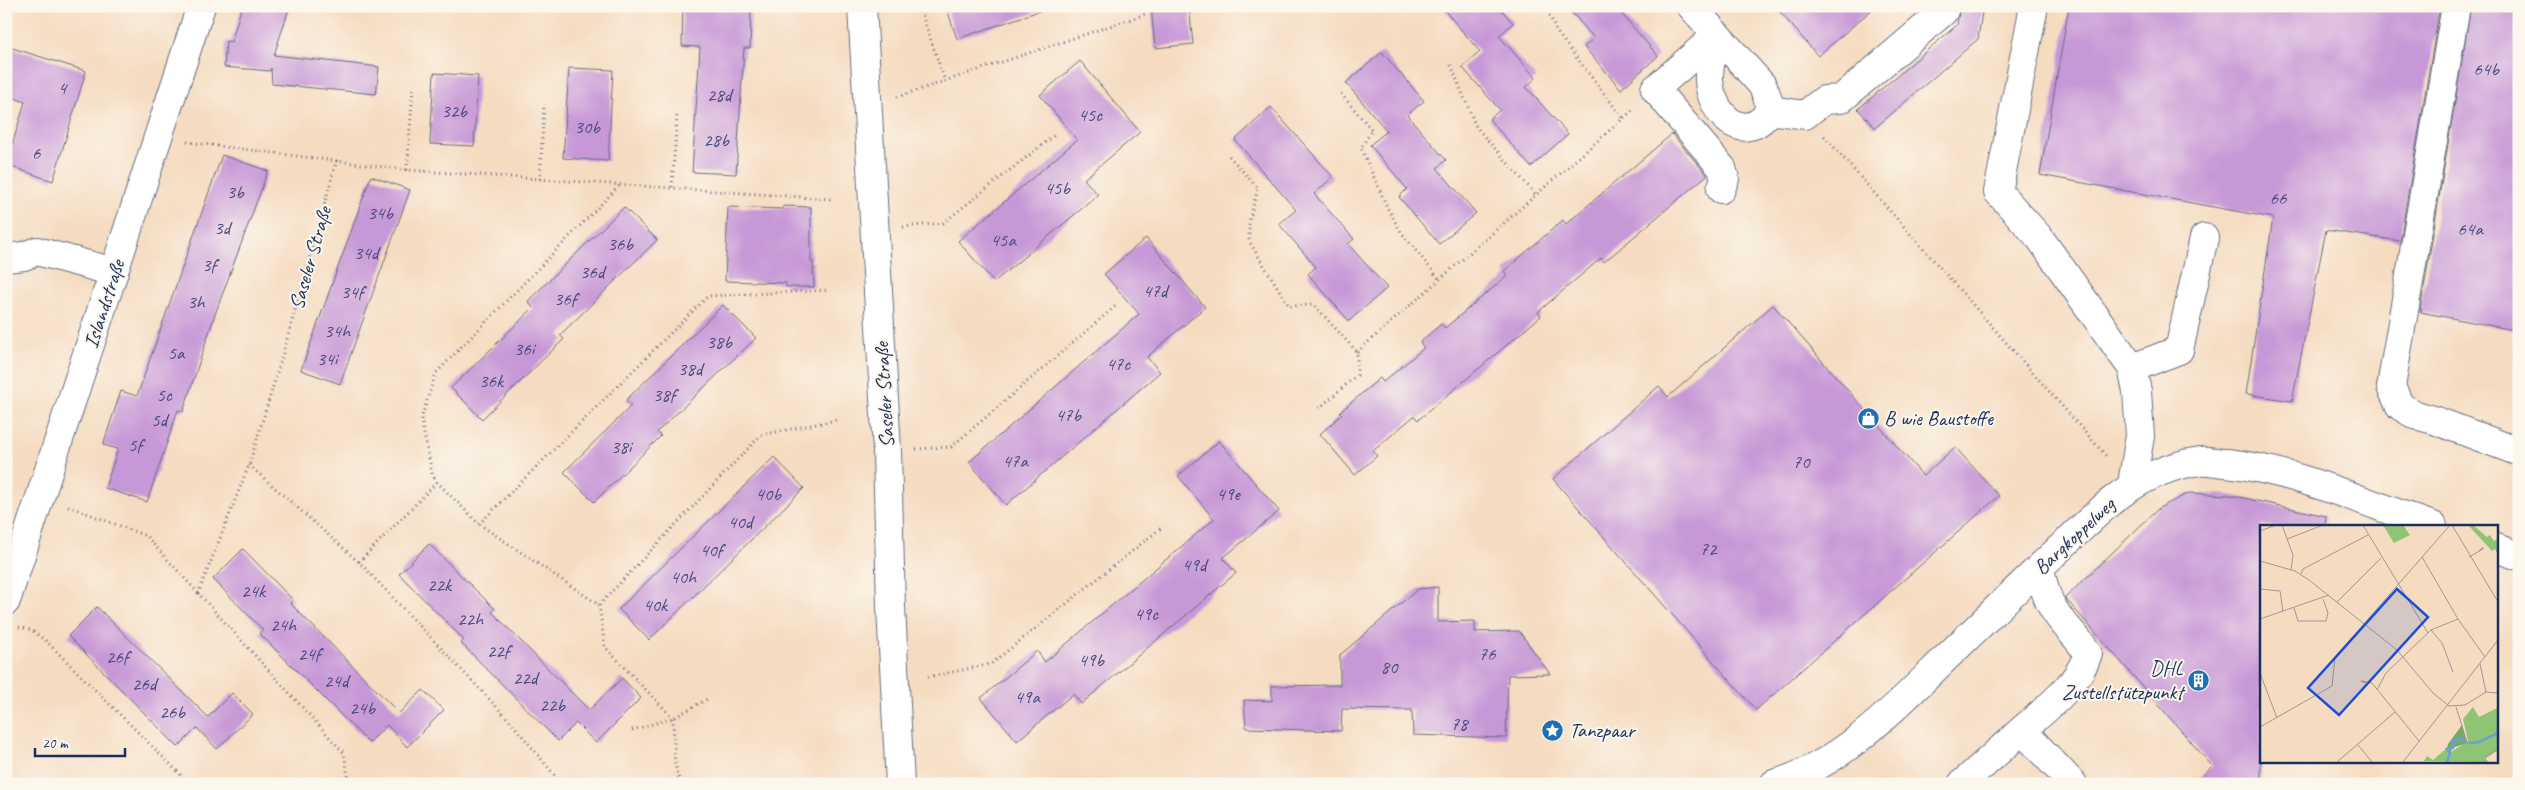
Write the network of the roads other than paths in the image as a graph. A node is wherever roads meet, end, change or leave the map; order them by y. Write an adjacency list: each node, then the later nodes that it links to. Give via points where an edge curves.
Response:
1 (201, 6): 12 (street, Islandstraße)
2 (862, 6): 22 (street, Saseler Straße, via 887,451)
3 (1691, 6): 7 (street)
4 (1945, 6): 8 (street, via 1944,11 1841,99 1824,100 1805,115)
5 (2034, 6): 13 (street, via 1998,192 2039,238)
6 (2456, 6): 14 (street, via 2391,387 2400,406 2415,415)
7 (1717, 35): 8 (street, via 1762,85); 8 (street, via 1709,67 1709,83 1720,112 1733,124 1745,127 1758,124); 9 (street, via 1655,89 1722,168 1725,179)
8 (1769, 110)
9 (1721, 189)
10 (2204, 238): 13 (street, via 2179,350)
11 (6, 258): 12 (street, via 37,251)
12 (114, 272): 20 (street, Islandstraße)
13 (2132, 368): 15 (street, via 2140,436)
14 (2519, 452)
15 (2132, 484): 16 (street, Bargkoppelweg, via 2166,468 2202,461 2245,466 2281,473); 19 (street, Bargkoppelweg)
16 (2430, 525)
17 (2498, 549): 18 (street)
18 (2519, 556)
19 (2040, 568): 21 (street, via 2046,594 2056,614 2080,639 2088,654 2082,672); 23 (street, Bargkoppelweg, via 1855,741 1821,764)
20 (6, 601)
21 (2022, 730): 24 (street); 25 (street)
22 (900, 784)
23 (1774, 784)
24 (1962, 784)
25 (2073, 784)

